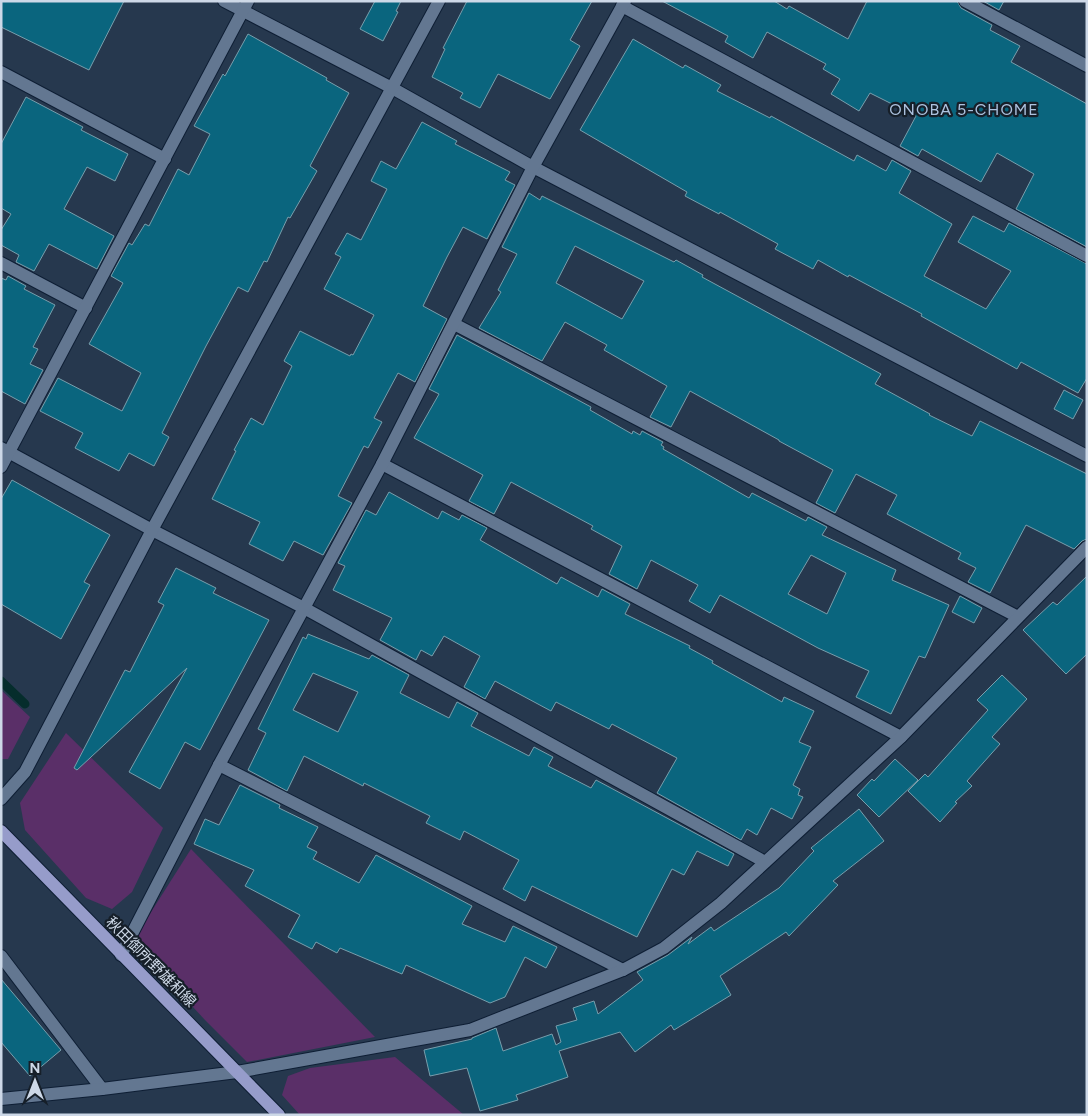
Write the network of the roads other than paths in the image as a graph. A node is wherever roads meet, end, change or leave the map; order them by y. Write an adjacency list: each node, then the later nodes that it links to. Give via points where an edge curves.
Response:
1 (224, 1): 5 (street)
2 (439, 1): 8 (street)
3 (965, 1): 6 (street)
4 (623, 3): 10 (street); 11 (street)
5 (245, 6): 8 (street); 9 (street)
6 (1087, 66)
7 (1, 72): 9 (street)
8 (392, 88): 10 (street); 19 (street)
9 (165, 159): 13 (street)
10 (533, 168): 14 (street); 16 (street)
11 (1087, 256)
12 (1, 263): 13 (street)
13 (86, 308): 15 (street)
14 (454, 324): 17 (street); 22 (street)
15 (6, 450): 18 (street); 19 (street)
16 (1087, 456)
17 (382, 464): 21 (street); 23 (street)
18 (1, 467)
19 (152, 530): 21 (street); 25 (street, via 25,772)
20 (1087, 547): 22 (street)
21 (304, 608): 24 (street); 27 (street)
22 (1018, 617): 23 (street)
23 (901, 737): 27 (street)
24 (220, 765): 28 (street); 30 (street)
25 (1, 799)
26 (1, 831): 28 (main road, 秋田御所野雄和線)
27 (765, 862): 30 (street, via 721,903 664,948)
28 (121, 955): 31 (main road, 秋田御所野雄和線)
29 (1, 956): 32 (street)
30 (623, 970): 31 (street, via 470,1030)
31 (237, 1072): 32 (street); 34 (main road, 秋田御所野雄和線)
32 (102, 1089): 33 (street)
33 (1, 1099)
34 (278, 1115)

